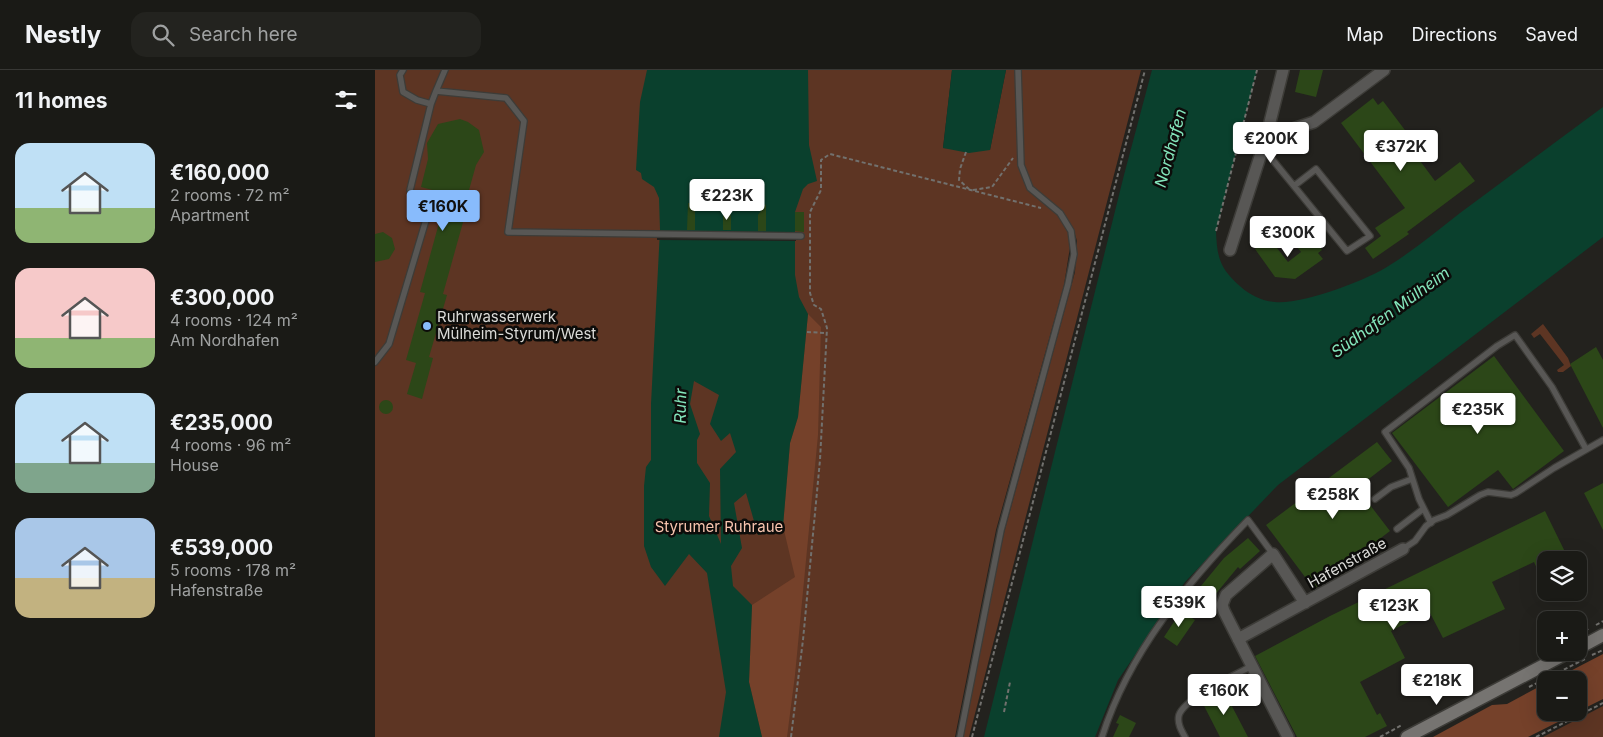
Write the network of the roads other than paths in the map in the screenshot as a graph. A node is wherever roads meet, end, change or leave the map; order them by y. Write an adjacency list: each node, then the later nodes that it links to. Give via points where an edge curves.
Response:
1 (403, 70): 7 (lane, via 400,75 403,92)
2 (445, 70): 6 (lane)
3 (1018, 70): 28 (lane, via 1021,165 1030,188 1060,213 1071,231 1073,254 1068,284 1001,530)
4 (1283, 70): 8 (street)
5 (1383, 70): 8 (street, via 1314,122)
6 (437, 91): 7 (lane); 10 (lane, via 506,98 524,120 508,232)
7 (431, 104): 12 (lane, via 410,190 426,220 389,344)
8 (1264, 143): 9 (lane); 11 (street)
9 (1294, 186): 9 (lane, via 1347,251 1370,236 1316,169)
10 (801, 236)
11 (1230, 250)
12 (375, 362)
13 (1603, 440): 14 (lane)
14 (1586, 450): 15 (lane, via 1552,387 1515,335 1385,432 1409,468); 18 (lane, via 1517,493 1488,492)
15 (1412, 479): 16 (lane, via 1391,487); 17 (lane)
16 (1375, 499)
17 (1423, 509): 18 (lane); 19 (lane)
18 (1431, 523): 20 (lane)
19 (1397, 529)
20 (1403, 549): 22 (street, Hafenstraße)
21 (1273, 554): 22 (street, Hafenstraße); 24 (street, via 1223,599 1224,612); 29 (lane, via 1248,520 1215,554 1170,610 1139,656 1119,693)
22 (1305, 603): 24 (street, Hafenstraße)
23 (1603, 635): 25 (main road)
24 (1238, 639): 27 (street)
25 (1587, 644)
26 (1552, 661): 32 (main road)
27 (1252, 666): 30 (lane, via 1205,692 1183,709 1179,725); 31 (street)
28 (959, 737)
29 (1102, 737)
30 (1185, 737)
31 (1288, 737)
32 (1407, 737)

